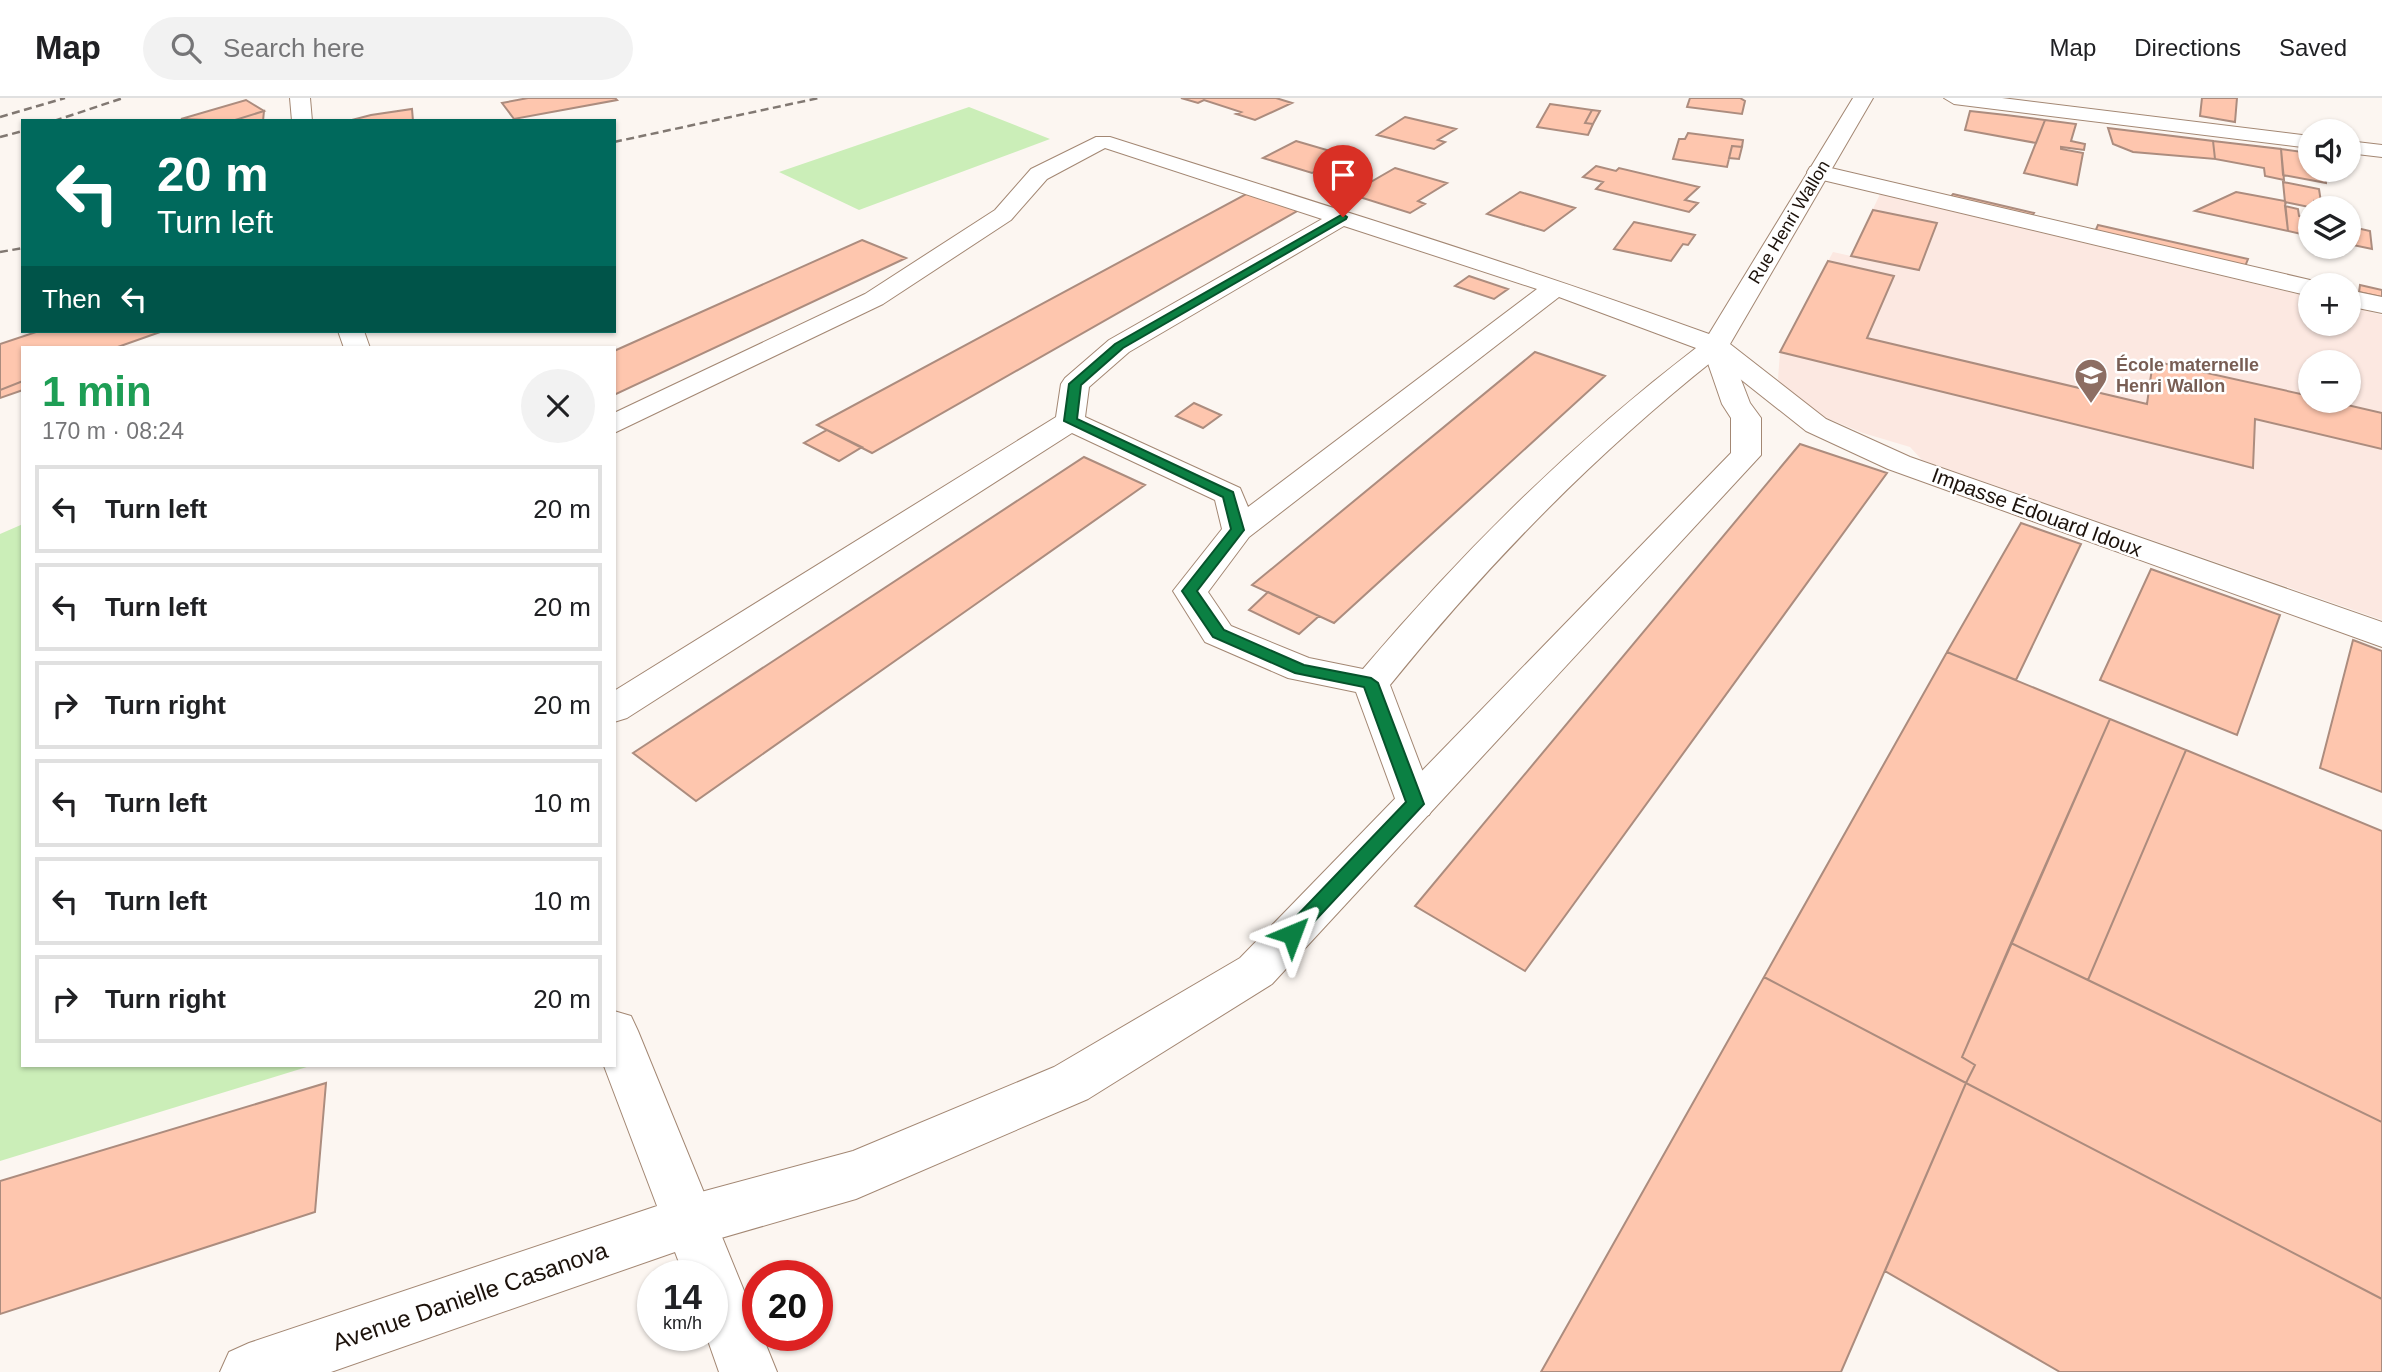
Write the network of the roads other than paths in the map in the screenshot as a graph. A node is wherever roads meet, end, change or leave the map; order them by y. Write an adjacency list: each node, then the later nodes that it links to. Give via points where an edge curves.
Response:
1 (299, 98): 4 (street)
2 (1863, 98): 8 (street, Rue Henri Wallon)
3 (1954, 98): 5 (street)
4 (302, 119)
5 (2298, 141)
6 (2361, 149): 7 (street)
7 (2382, 151)
8 (1818, 172): 10 (street); 14 (street, Rue Henri Wallon)
9 (1343, 217): 11 (street, Impasse Édouard Idoux); 15 (street, via 1119,346 1075,384); 16 (street, Impasse Édouard Idoux, via 1103,141 1039,174 1003,215 874,299)
10 (2298, 286)
11 (1556, 287): 14 (street, Impasse Édouard Idoux); 17 (street)
12 (2361, 301): 13 (street)
13 (2382, 306)
14 (1715, 346): 18 (street, Impasse Édouard Idoux, via 1816,425 1899,463); 19 (street, via 1589,449 1429,611); 21 (street, Avenue Danielle Casanova, via 1736,404 1746,418 1746,455)
15 (1070, 421): 17 (street, via 1229,495); 20 (street)
16 (616, 423)
17 (1238, 530): 19 (street, via 1189,591 1218,634 1301,669)
18 (2382, 635)
19 (1371, 683): 21 (street)
20 (616, 708)
21 (1415, 804): 23 (street, Avenue Danielle Casanova, via 1256,971 1072,1083 856,1175)
22 (616, 1036): 23 (street)
23 (690, 1220): 24 (street); 26 (street, Avenue Danielle Casanova)
24 (705, 1260)
25 (728, 1319): 27 (street)
26 (249, 1372)
27 (748, 1372)

